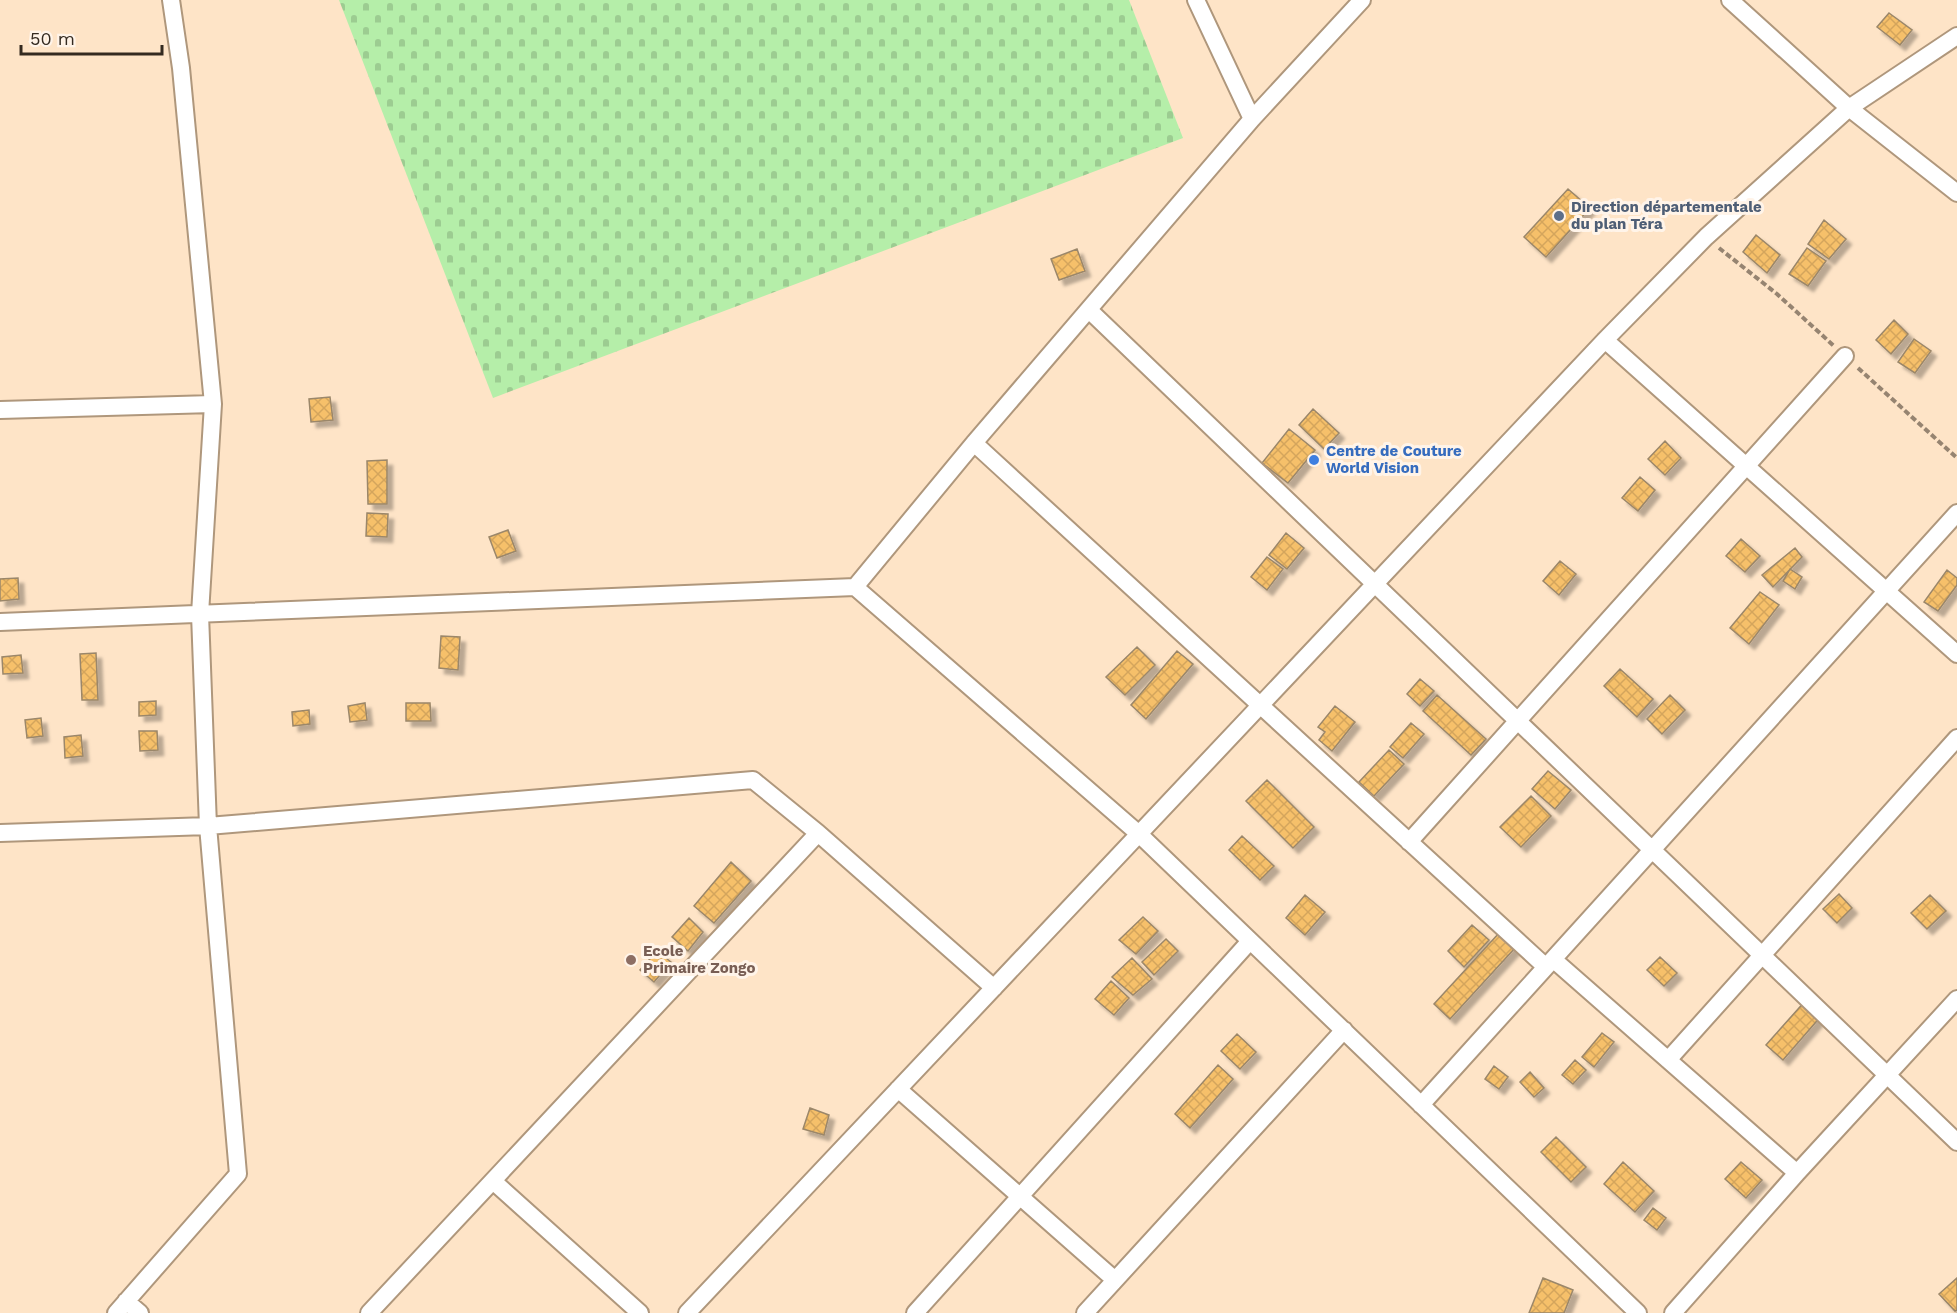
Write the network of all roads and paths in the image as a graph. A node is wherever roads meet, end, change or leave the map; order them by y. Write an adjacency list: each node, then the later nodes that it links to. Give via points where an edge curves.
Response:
1 (171, 0): 12 (street)
2 (1196, 0): 7 (street)
3 (1362, 0): 7 (street)
4 (1730, 0): 6 (street)
5 (1957, 36): 6 (street)
6 (1849, 108): 8 (street); 10 (street, via 1706,237)
7 (1252, 119): 9 (street)
8 (1957, 193)
9 (1089, 310): 14 (street); 17 (street)
10 (1605, 339): 15 (street); 17 (street)
11 (1845, 356): 15 (street)
12 (213, 404): 13 (street); 20 (street)
13 (0, 410)
14 (974, 443): 18 (street); 23 (street)
15 (1746, 466): 19 (street); 24 (street)
16 (1957, 513): 19 (street)
17 (1374, 584): 23 (street); 24 (street)
18 (855, 587): 20 (street); 29 (street)
19 (1886, 591): 22 (street); 31 (street)
20 (200, 614): 21 (street); 26 (street)
21 (0, 622)
22 (1957, 654)
23 (1260, 705): 29 (street); 30 (street)
24 (1516, 720): 30 (street); 31 (street)
25 (1957, 738): 33 (street)
26 (208, 826): 27 (street); 28 (street, via 753,780); 47 (street, via 238,1174)
27 (0, 833)
28 (818, 833): 35 (street); 44 (street)
29 (1138, 834): 32 (street); 35 (street)
30 (1409, 842): 34 (street)
31 (1652, 850): 33 (street); 34 (street)
32 (1250, 941): 37 (street); 45 (street)
33 (1762, 955): 38 (street); 39 (street)
34 (1550, 963): 38 (street); 41 (street)
35 (994, 988): 40 (street)
36 (1957, 999): 39 (street)
37 (1344, 1030): 41 (street); 46 (street)
38 (1668, 1060): 43 (street)
39 (1887, 1076): 42 (street); 43 (street)
40 (898, 1089): 45 (street); 51 (street)
41 (1421, 1105): 54 (street)
42 (1957, 1142)
43 (1797, 1173): 55 (street)
44 (493, 1181): 49 (street); 50 (street)
45 (1020, 1196): 46 (street); 52 (street)
46 (1115, 1280): 53 (street)
47 (121, 1307): 48 (street)
48 (140, 1313)
49 (369, 1313)
50 (640, 1313)
51 (687, 1313)
52 (915, 1313)
53 (1085, 1313)
54 (1638, 1313)
55 (1673, 1313)

